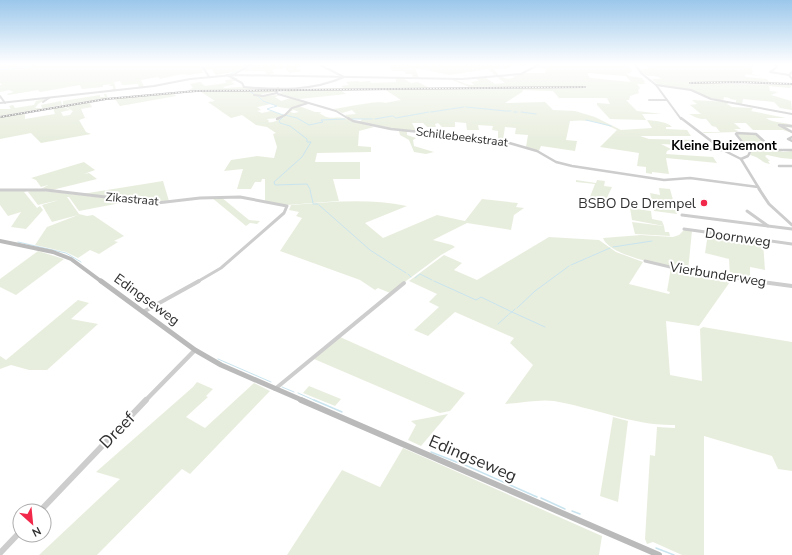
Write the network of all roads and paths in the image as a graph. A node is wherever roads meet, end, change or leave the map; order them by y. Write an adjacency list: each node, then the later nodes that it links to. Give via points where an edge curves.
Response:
1 (120, 90): 8 (street)
2 (277, 90): 5 (street)
3 (660, 90): 10 (street)
4 (690, 90): 15 (street, via 711,99)
5 (278, 94): 6 (street, Schillebeekstraat); 13 (street, Schillebeekstraat)
6 (254, 95)
7 (0, 96): 12 (street)
8 (50, 98): 11 (street); 12 (street)
9 (649, 100): 10 (street)
10 (667, 100): 19 (street, via 683,121)
11 (43, 102)
12 (5, 103): 14 (street)
13 (309, 103): 16 (street, via 292,108); 29 (street, Schillebeekstraat, via 336,111 350,120 382,128 502,140 572,166 664,180 685,178)
14 (0, 104)
15 (792, 114)
16 (276, 119)
17 (792, 126): 20 (street, via 779,125)
18 (687, 128): 19 (street)
19 (693, 128): 24 (street)
20 (792, 132)
21 (792, 137): 22 (street, via 788,139)
22 (792, 141)
23 (672, 149): 24 (street)
24 (723, 150): 26 (street)
25 (792, 150): 26 (street, via 774,149 756,134 736,133 749,149 749,154)
26 (741, 159): 31 (street)
27 (779, 166): 28 (street)
28 (792, 166)
29 (724, 182): 30 (street); 31 (street, Schillebeekstraat)
30 (726, 186)
31 (758, 187): 35 (street, via 769,204)
32 (0, 190): 44 (street, Zikastraat, via 46,190 158,202 206,197 240,197 287,206 284,213 221,268)
33 (747, 211): 36 (street)
34 (682, 215): 36 (street)
35 (792, 224)
36 (769, 226): 38 (street)
37 (684, 229): 40 (street, Doornweg)
38 (792, 229)
39 (0, 241): 44 (main road, Edingseweg, via 53,252 71,259)
40 (792, 244)
41 (645, 261): 43 (street, Vierbunderweg, via 687,271)
42 (404, 283): 46 (street)
43 (792, 286)
44 (143, 312): 45 (main road, Edingseweg)
45 (195, 350): 46 (main road, Edingseweg, via 221,365); 47 (street, Dreef)
46 (275, 389): 50 (main road, Edingseweg)
47 (48, 503)
48 (12, 540): 49 (street)
49 (0, 552)
50 (659, 555)

